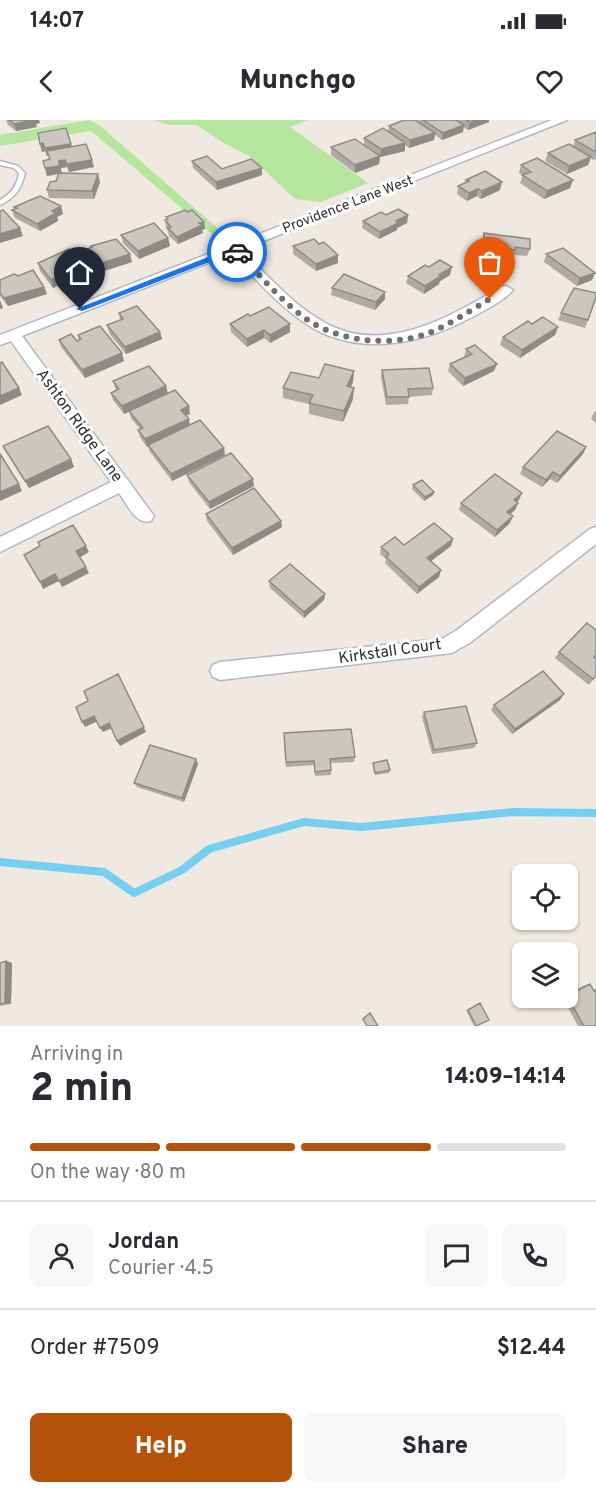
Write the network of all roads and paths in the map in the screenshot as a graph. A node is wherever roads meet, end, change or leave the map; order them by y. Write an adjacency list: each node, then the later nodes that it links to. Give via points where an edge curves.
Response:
1 (562, 120): 4 (street, Providence Lane West)
2 (0, 163): 3 (lane, via 22,173 14,193)
3 (0, 203)
4 (234, 250): 5 (street, via 314,323 360,339 392,340 425,334); 6 (street, Providence Lane West)
5 (506, 290)
6 (7, 338): 7 (street, Ashton Ridge Lane)
7 (121, 484): 8 (street, Ashton Ridge Lane); 10 (street)
8 (145, 516)
9 (596, 534): 11 (street, Kirkstall Court, via 445,647)
10 (0, 545)
11 (220, 671)

